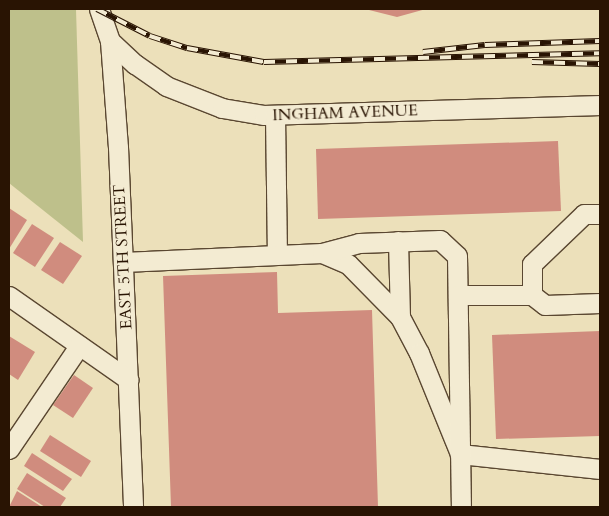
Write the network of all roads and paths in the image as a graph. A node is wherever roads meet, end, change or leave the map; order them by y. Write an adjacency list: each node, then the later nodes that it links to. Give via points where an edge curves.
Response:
1 (99, 9): 2 (street, EAST 5TH STREET)
2 (110, 41): 4 (street, INGHAM AVENUE, via 135,64 180,92 222,108); 9 (street, EAST 5TH STREET)
3 (600, 105): 4 (street, INGHAM AVENUE)
4 (275, 115): 8 (street)
5 (600, 214): 11 (street, via 584,214 532,264)
6 (398, 241): 7 (street, via 359,243); 10 (street, via 440,240 457,256); 14 (street)
7 (322, 253): 8 (street); 14 (street, via 348,264)
8 (277, 254): 9 (street)
9 (123, 262): 16 (street, EAST 5TH STREET)
10 (458, 294): 11 (street); 18 (street)
11 (532, 295): 13 (street, via 545,305)
12 (9, 296): 15 (street)
13 (600, 303)
14 (400, 317): 18 (street, via 419,353)
15 (79, 346): 16 (street); 17 (street)
16 (129, 380): 20 (street, EAST 5TH STREET)
17 (9, 449)
18 (460, 454): 19 (street); 21 (street)
19 (600, 469)
20 (133, 507)
21 (461, 507)

